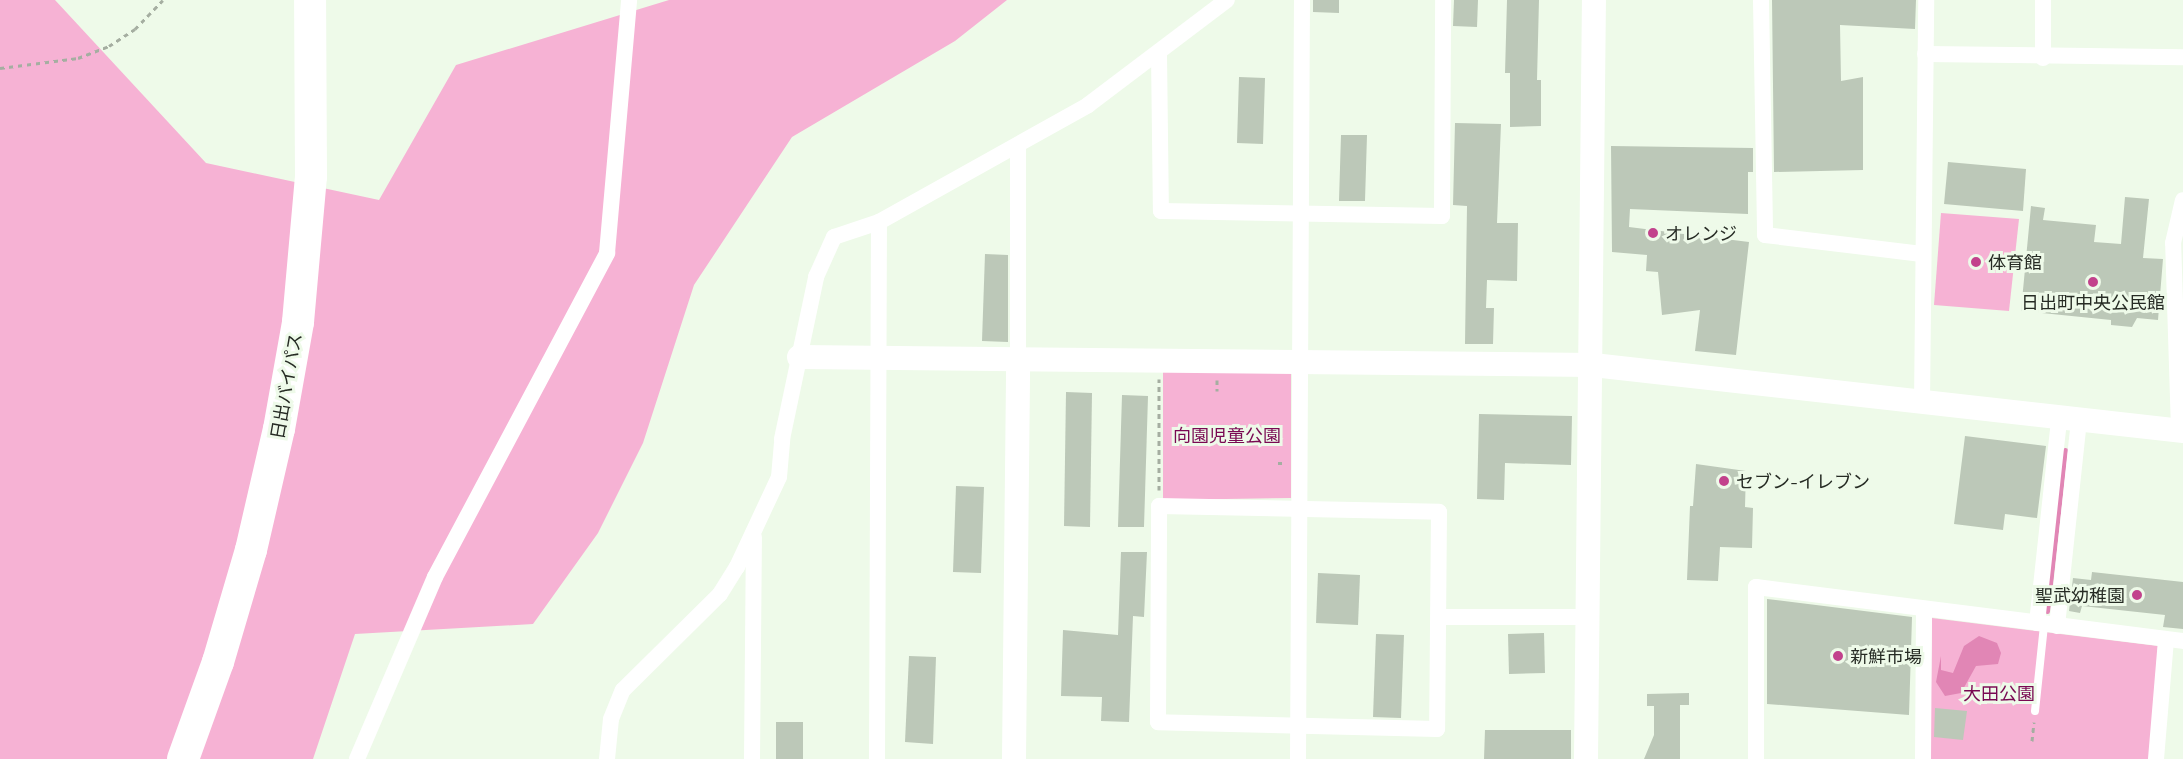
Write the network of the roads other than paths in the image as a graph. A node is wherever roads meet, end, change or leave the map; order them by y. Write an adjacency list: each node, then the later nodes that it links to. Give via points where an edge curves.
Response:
1 (310, 0): 16 (highway, 日出バイパス)
2 (323, 0): 16 (highway, via 324,56)
3 (629, 0): 40 (street, via 607,253 435,577)
4 (1227, 0): 11 (street)
5 (1302, 0): 18 (street)
6 (1443, 0): 18 (street, via 1442,216)
7 (1594, 0): 25 (street)
8 (1761, 0): 20 (street, via 1766,235)
9 (1926, 0): 12 (street)
10 (2043, 0): 14 (street)
11 (1160, 54): 15 (street, via 1088,105); 18 (street, via 1161,211)
12 (1925, 54): 14 (street); 20 (street)
13 (2183, 57): 14 (street)
14 (2043, 58)
15 (1018, 145): 19 (street); 23 (street)
16 (311, 177): 39 (highway, 日出バイパス, via 298,322 279,429 244,572)
17 (2183, 200): 28 (street, via 2174,243)
18 (1300, 213): 24 (street)
19 (879, 222): 21 (street, via 834,237 827,246 816,277); 22 (street)
20 (1922, 254): 26 (street)
21 (799, 357): 22 (street); 30 (street, via 782,439 779,477)
22 (879, 357): 23 (street); 43 (street)
23 (1018, 359): 24 (street); 44 (street)
24 (1300, 362): 25 (street); 29 (street)
25 (1593, 365): 26 (street); 33 (street)
26 (1922, 404): 27 (street)
27 (2069, 420): 28 (street); 34 (street)
28 (2181, 430)
29 (1299, 507): 32 (street, via 1439,512); 38 (street); 38 (street, via 1159,506 1158,722)
30 (754, 530): 41 (street, via 720,594 623,690 610,719); 42 (street)
31 (1924, 609): 34 (street); 47 (street, via 1756,587); 48 (street)
32 (1439, 617): 33 (street); 38 (street, via 1437,729)
33 (1588, 617): 46 (street)
34 (2046, 624): 35 (street); 37 (lane)
35 (2166, 640): 36 (street); 49 (street)
36 (2183, 641)
37 (2035, 711)
38 (1299, 725): 45 (street)
39 (183, 759)
40 (357, 759)
41 (607, 759)
42 (752, 759)
43 (877, 759)
44 (1014, 759)
45 (1298, 759)
46 (1586, 759)
47 (1756, 759)
48 (1923, 759)
49 (2156, 759)

